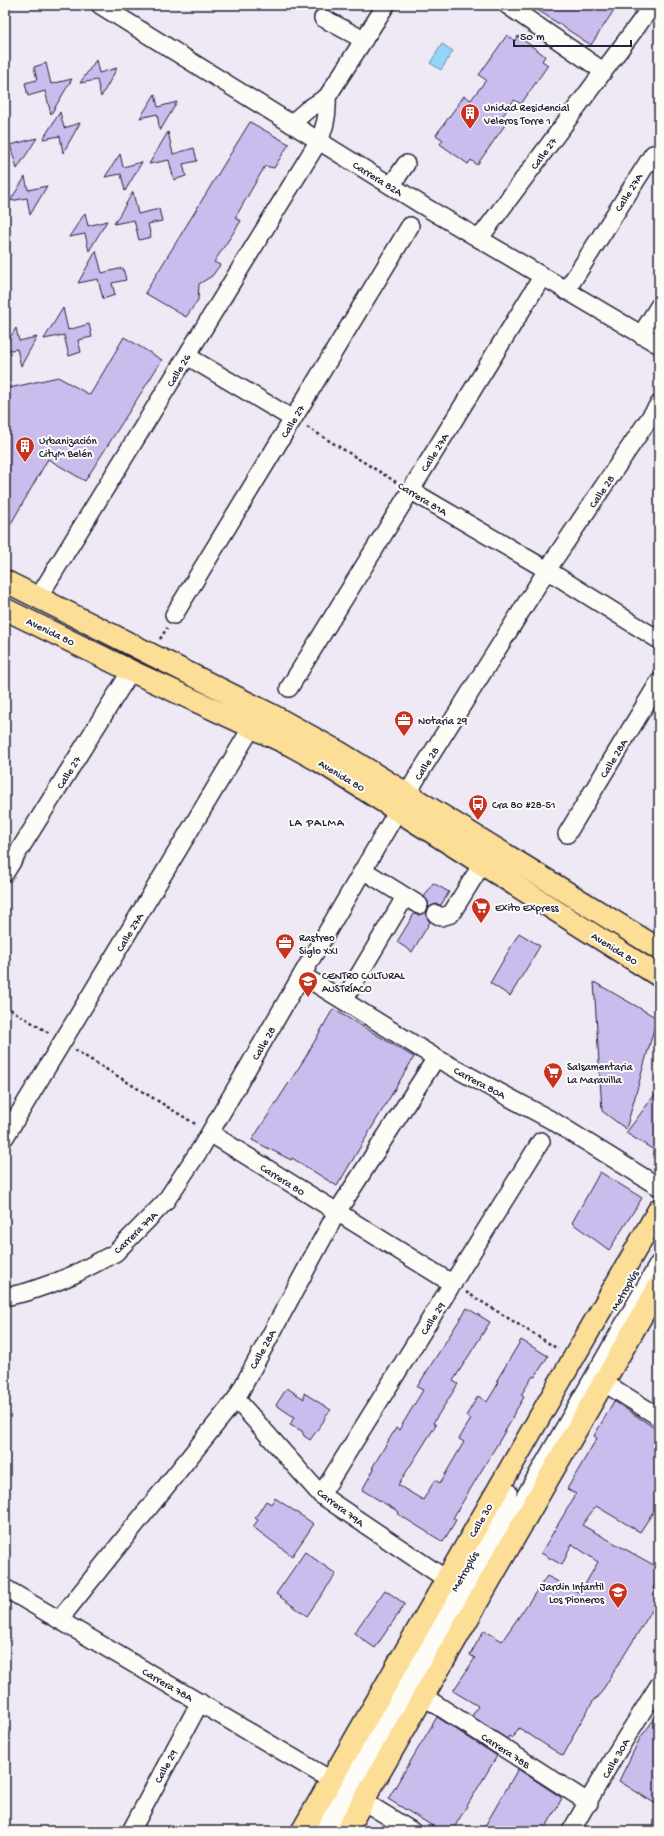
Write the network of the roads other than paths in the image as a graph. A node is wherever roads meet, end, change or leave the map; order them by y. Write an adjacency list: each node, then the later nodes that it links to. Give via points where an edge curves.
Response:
1 (100, 5): 9 (street, Carrera 82A)
2 (386, 5): 6 (street)
3 (507, 5): 7 (street)
4 (651, 12): 7 (street, Calle 27)
5 (323, 18): 6 (street)
6 (364, 40): 8 (street)
7 (603, 71): 15 (street, Calle 27)
8 (328, 97): 9 (street); 10 (street, Calle 26, via 326,122)
9 (291, 124): 10 (street, Carrera 82A)
10 (318, 142): 13 (street, Carrera 82A); 21 (street, Calle 26)
11 (653, 154): 17 (street, Calle 27A)
12 (406, 164): 13 (street)
13 (391, 186): 15 (street, Carrera 82A)
14 (410, 226): 23 (street, Calle 27)
15 (480, 239): 16 (street, Carrera 82A)
16 (542, 277): 17 (street, Carrera 82A); 24 (street, Calle 27A)
17 (566, 291): 19 (street, Carrera 82A)
18 (659, 306): 19 (street)
19 (641, 335): 20 (street, Carrera 82A)
20 (659, 346)
21 (187, 356): 23 (street); 27 (street, Calle 26)
22 (659, 404): 25 (street, Calle 28)
23 (293, 419): 29 (street, Calle 27)
24 (410, 490): 25 (street, Carrera 81A); 33 (street, Calle 27A)
25 (547, 570): 30 (street, Carrera 81A); 35 (street, Calle 28)
26 (5, 581): 27 (main road, Avenida 80)
27 (38, 598): 35 (main road, Avenida 80, via 272,715 339,752)
28 (5, 608): 31 (main road, Avenida 80)
29 (174, 615)
30 (659, 640)
31 (131, 671): 34 (main road, Avenida 80); 39 (street, Calle 27)
32 (659, 682): 36 (street, Calle 28A)
33 (289, 688)
34 (252, 727): 35 (main road, Avenida 80); 47 (street, Calle 27A)
35 (403, 801): 37 (main road, Avenida 80); 38 (street, Calle 28); 41 (main road, Avenida 80)
36 (568, 834)
37 (482, 864): 40 (street, via 451,914 441,917); 43 (main road, Avenida 80)
38 (363, 870): 42 (street, Calle 28); 44 (street, via 412,901)
39 (5, 873)
40 (436, 914)
41 (659, 949)
42 (302, 975): 44 (street, Carrera 80A); 46 (street, Calle 28)
43 (659, 976)
44 (344, 1000): 45 (street, Carrera 80A)
45 (436, 1058): 49 (street, Carrera 80A, via 553,1122); 51 (street, Calle 28A)
46 (210, 1133): 51 (street, Carrera 80); 56 (street, Carrera 79A, via 165,1202 115,1253 76,1274)
47 (5, 1137)
48 (541, 1141): 54 (street, Calle 29)
49 (659, 1187)
50 (659, 1208): 61 (main road, Calle 30)
51 (337, 1212): 54 (street, Carrera 80); 58 (street, Calle 28A)
52 (659, 1228): 72 (street, Metroplús)
53 (659, 1263): 73 (street, Metroplús)
54 (453, 1284): 60 (street, Calle 29)
55 (659, 1286): 57 (main road)
56 (5, 1297)
57 (603, 1382): 59 (street); 65 (main road)
58 (236, 1399): 60 (street, Carrera 79A); 63 (street, Calle 28A)
59 (659, 1417)
60 (321, 1495): 61 (street, Carrera 79A)
61 (446, 1580): 67 (main road, Calle 30)
62 (5, 1588): 63 (street, Carrera 78A)
63 (59, 1620): 66 (street, Carrera 78A)
64 (659, 1685): 69 (street, Calle 30A, via 615,1755)
65 (423, 1696): 68 (main road); 69 (street, Carrera 78B)
66 (200, 1702): 67 (street, Carrera 78A); 70 (street, Calle 29)
67 (331, 1780): 71 (main road, Calle 30)
68 (363, 1801): 74 (main road); 75 (street)
69 (589, 1803): 76 (street, Calle 30A)
70 (131, 1831)
71 (302, 1831)
72 (316, 1831)
73 (333, 1831)
74 (346, 1831)
75 (412, 1831)
76 (571, 1831)

